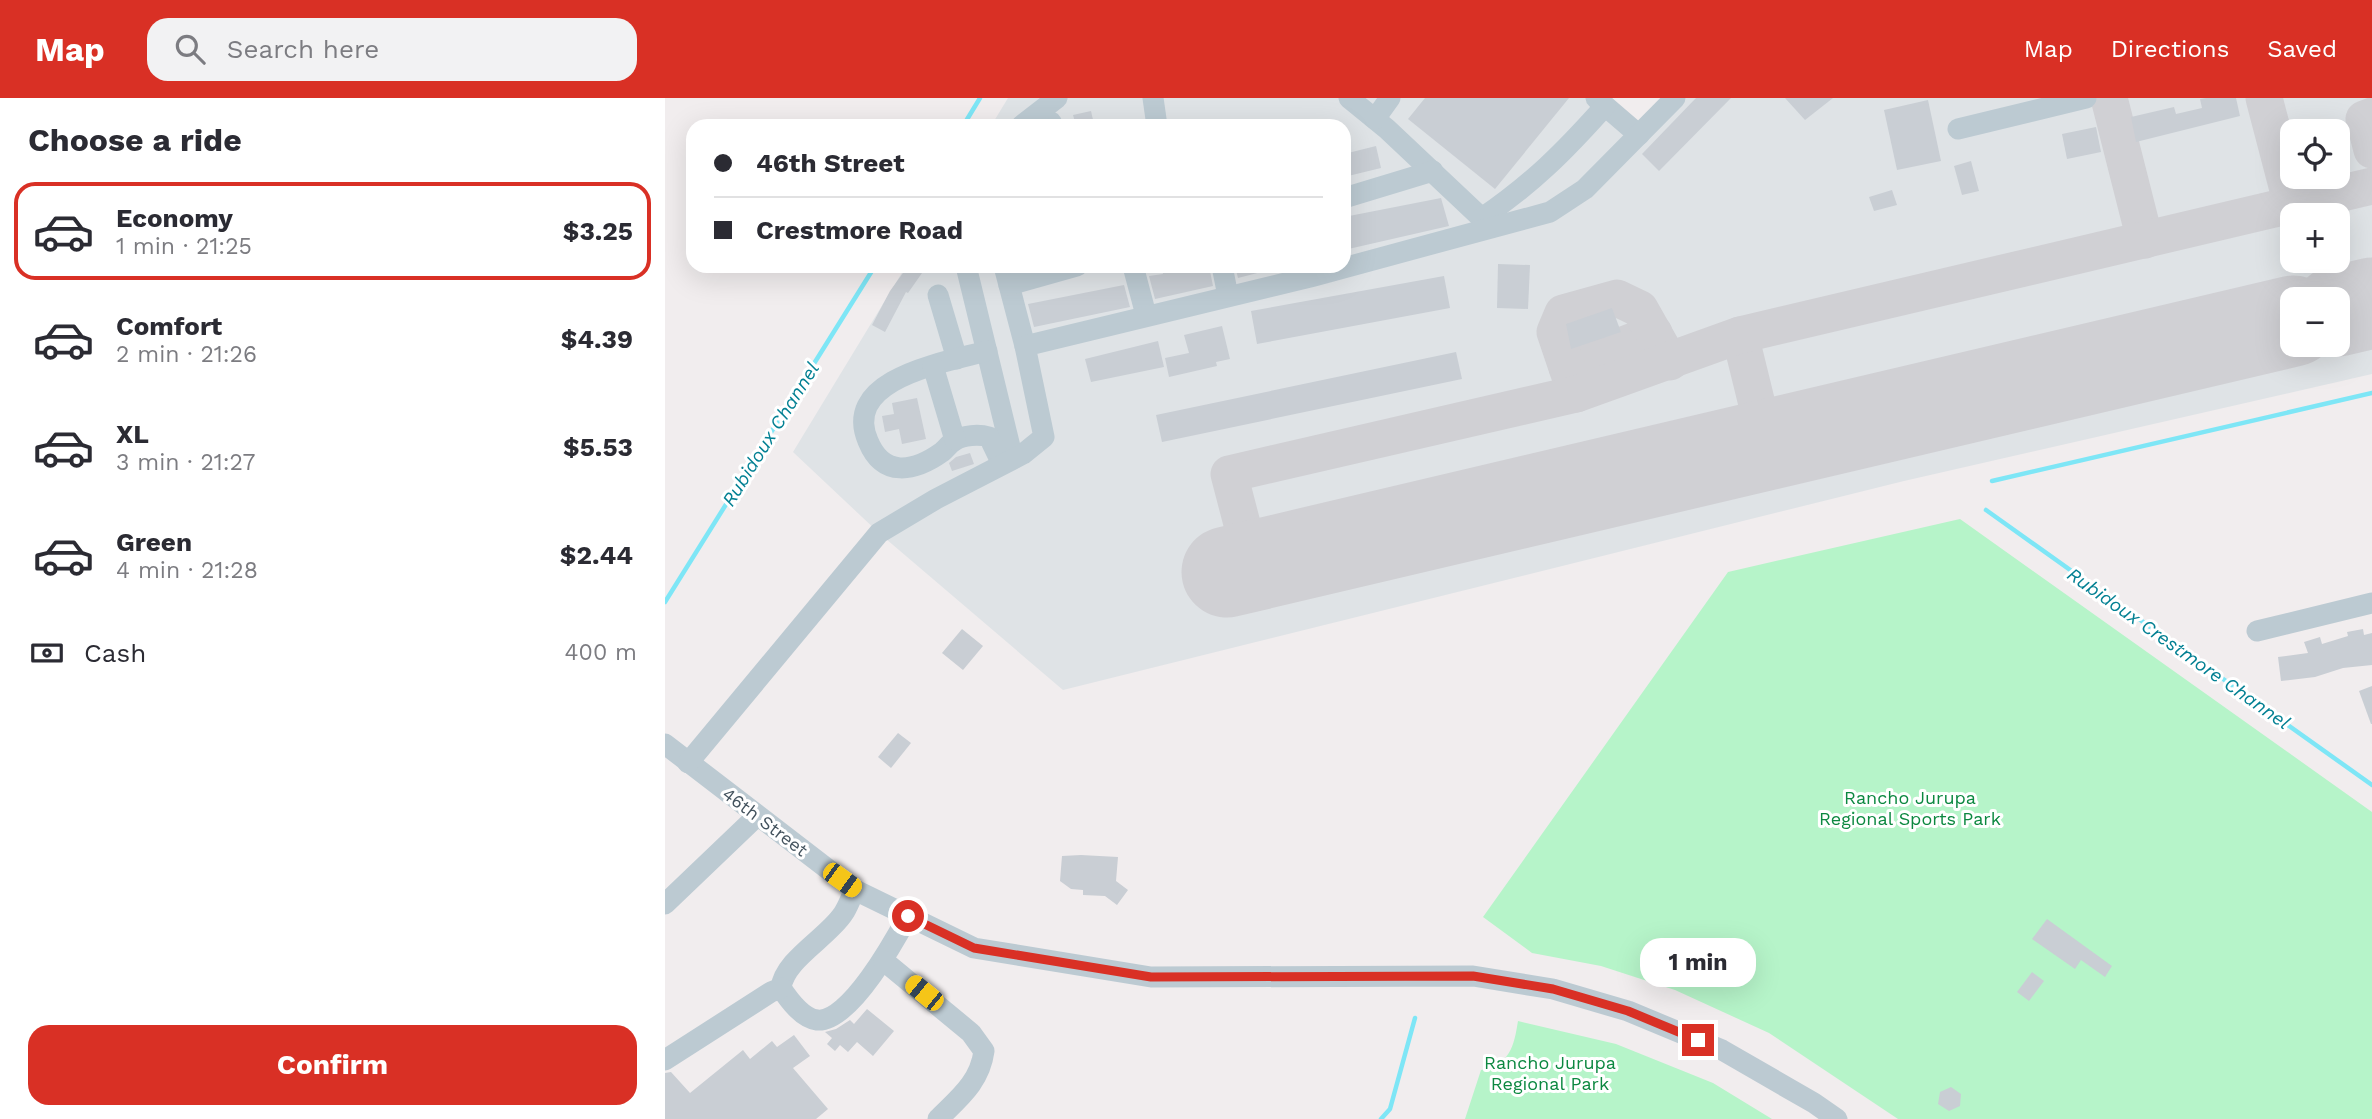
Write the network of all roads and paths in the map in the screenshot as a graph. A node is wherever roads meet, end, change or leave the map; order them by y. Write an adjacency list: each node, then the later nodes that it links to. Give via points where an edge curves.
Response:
1 (1057, 98): 8 (street)
2 (1153, 98): 9 (street)
3 (1349, 98): 10 (street)
4 (1390, 98): 10 (street)
5 (1675, 98): 12 (street)
6 (2086, 98): 11 (street)
7 (1601, 102): 12 (street); 15 (street, via 1558,159)
8 (1030, 119)
9 (1156, 119)
10 (1375, 119): 13 (street)
11 (1958, 129)
12 (1639, 135): 15 (street, via 1585,189 1551,212)
13 (1433, 171): 14 (street); 15 (street)
14 (1351, 196)
15 (1487, 223): 16 (street)
16 (1351, 260)
17 (968, 273): 27 (street)
18 (1027, 273): 22 (street)
19 (1135, 273): 25 (street)
20 (1223, 273): 24 (street)
21 (1303, 273): 24 (street)
22 (1006, 276): 26 (street)
23 (937, 295): 28 (street)
24 (1228, 296): 25 (street)
25 (1146, 315): 26 (street)
26 (1025, 346): 31 (street, via 1044,437)
27 (987, 351): 28 (street); 31 (street)
28 (957, 359): 29 (street)
29 (933, 366): 30 (street); 30 (street, via 910,372 869,401 867,441 881,463 893,469 941,453)
30 (955, 440): 31 (street, via 980,434 989,437)
31 (1008, 462): 35 (street, via 879,533)
32 (2372, 603): 33 (street)
33 (2257, 631)
34 (665, 744): 35 (street, 46th Street)
35 (688, 764): 36 (street, 46th Street)
36 (757, 816): 37 (street, 46th Street); 38 (street)
37 (855, 890): 39 (street, 46th Street); 41 (street, via 842,915 789,968)
38 (665, 904)
39 (908, 916): 40 (street); 44 (street, 46th Street, via 974,948 1151,977 1473,976 1553,989 1628,1011 1722,1050)
40 (884, 961): 41 (street, via 829,1018 817,1020 804,1014); 43 (street, via 971,1033 984,1051 973,1083)
41 (781, 988): 42 (street)
42 (665, 1060)
43 (938, 1119)
44 (1837, 1119)

